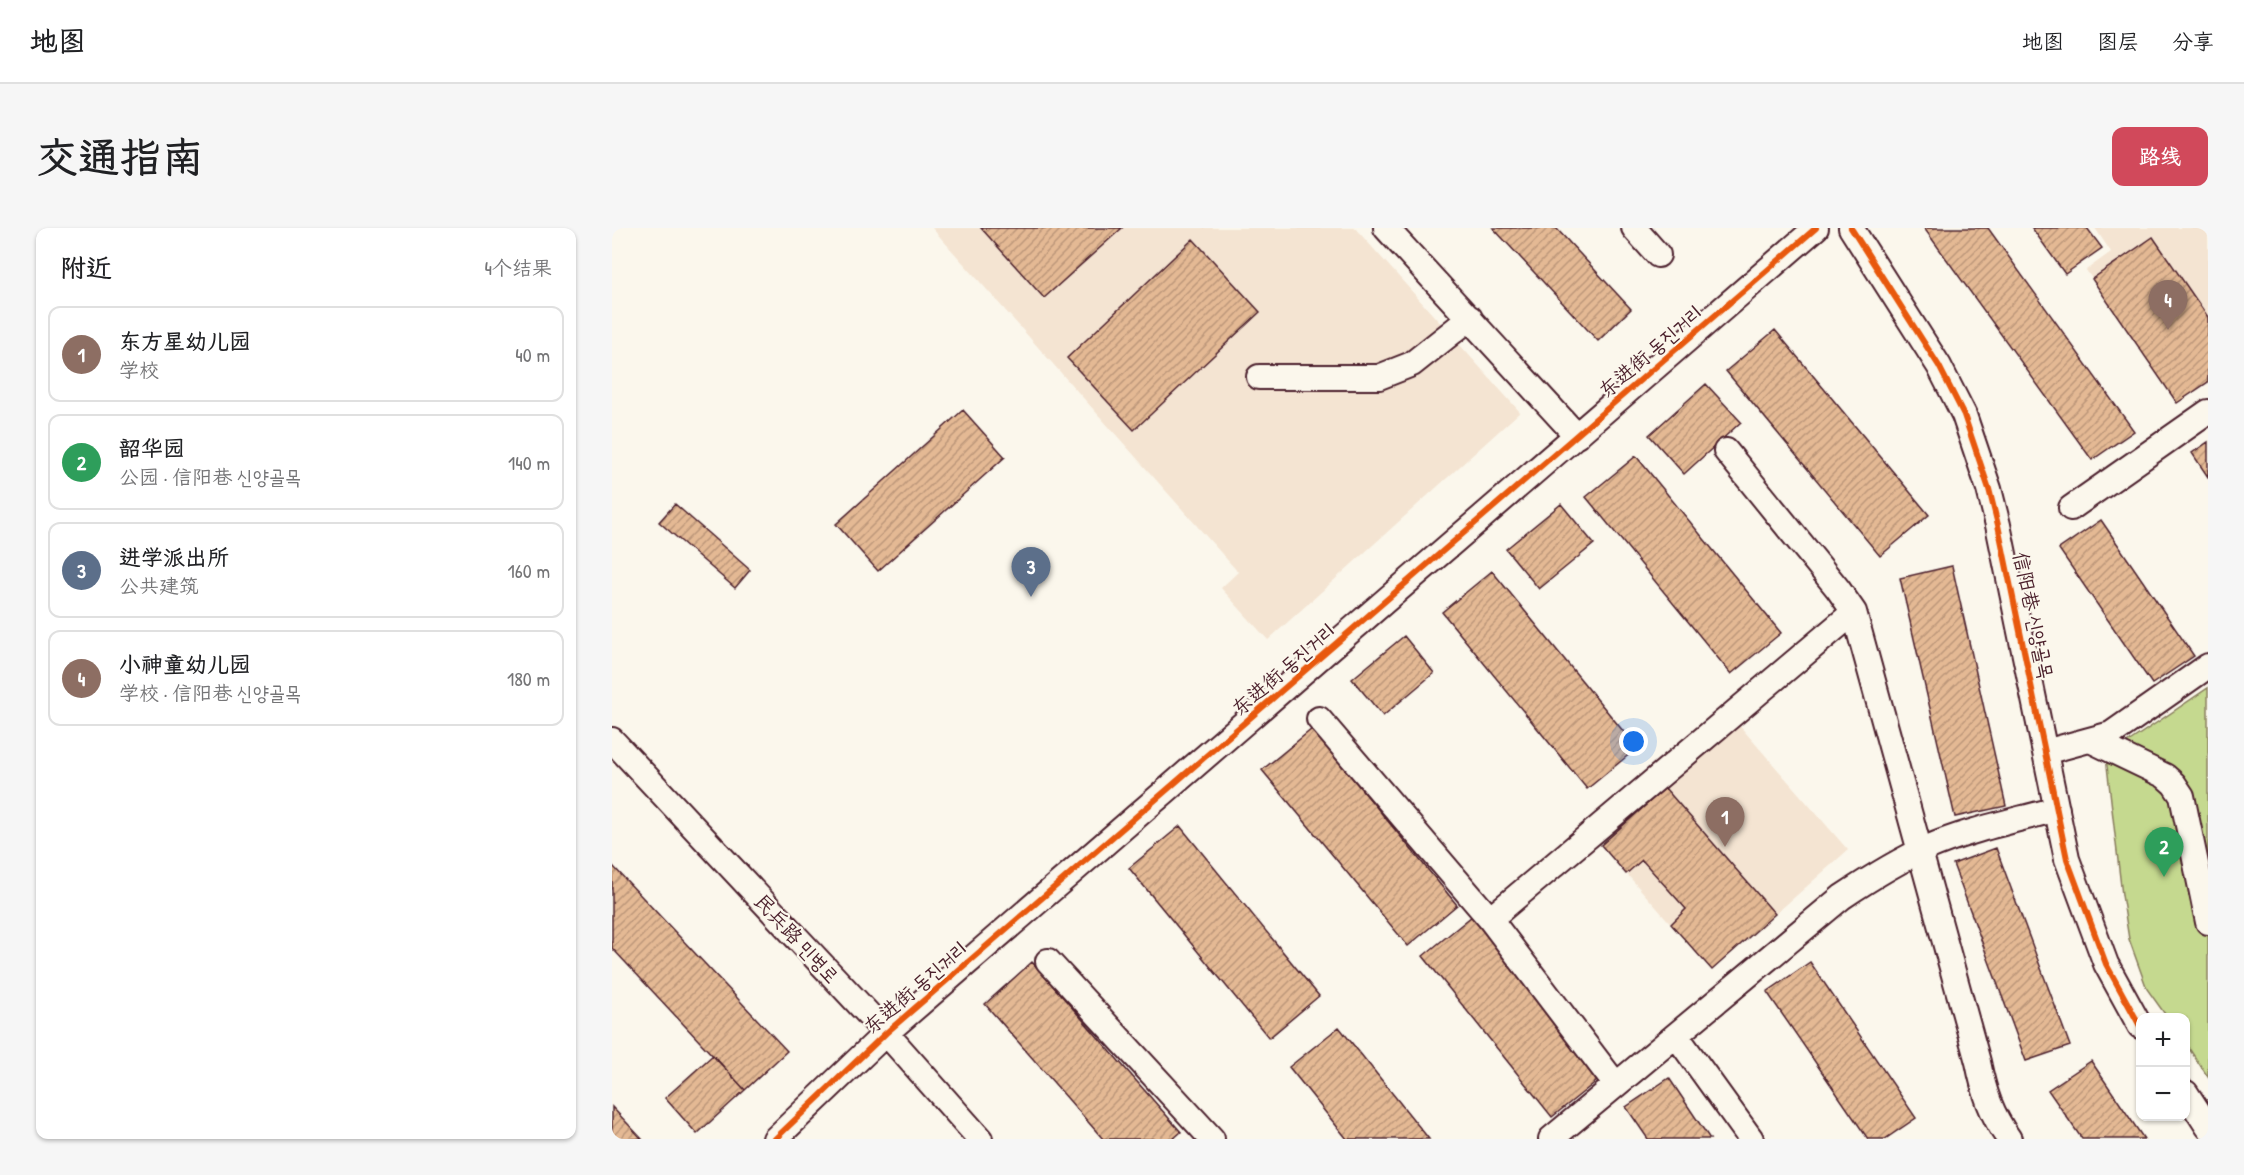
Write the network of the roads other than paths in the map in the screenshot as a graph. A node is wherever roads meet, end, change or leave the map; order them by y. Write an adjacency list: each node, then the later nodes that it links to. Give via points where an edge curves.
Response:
1 (1386, 228): 6 (street)
2 (1634, 228): 5 (street)
3 (1816, 228): 9 (street, 东进街 동진거리)
4 (1851, 228): 17 (street, 信阳巷 신양골목, via 1939,366 1964,415 1998,525)
5 (1658, 255)
6 (1470, 318): 7 (street, via 1412,364 1379,377); 9 (street)
7 (1259, 377)
8 (2208, 412): 11 (street)
9 (1578, 436): 24 (street, 东进街 동진거리)
10 (1726, 451): 12 (street)
11 (2071, 508)
12 (1854, 612): 19 (street); 20 (street)
13 (2208, 666): 16 (street, via 2111,734)
14 (1319, 719): 20 (street)
15 (612, 740): 24 (street, 民兵路 민병로)
16 (2090, 740): 17 (street); 21 (street, via 2174,784 2181,796)
17 (2045, 752): 18 (street, 信阳巷 신양골목)
18 (2057, 809): 19 (street); 23 (street, 信阳巷 신양골목, via 2067,859 2106,964)
19 (1920, 851): 25 (street, via 1842,897); 34 (street, via 1984,1091)
20 (1490, 919): 26 (street)
21 (2208, 922)
22 (1048, 961): 31 (street)
23 (2136, 1019)
24 (886, 1033): 29 (street, 东进街 동진거리); 30 (street, 民兵路 민병로)
25 (1677, 1035): 26 (street); 33 (street)
26 (1616, 1085): 32 (street)
27 (2190, 1100): 28 (street)
28 (2208, 1127)
29 (775, 1139)
30 (980, 1139)
31 (1212, 1139)
32 (1551, 1139)
33 (1751, 1139)
34 (2009, 1139)

